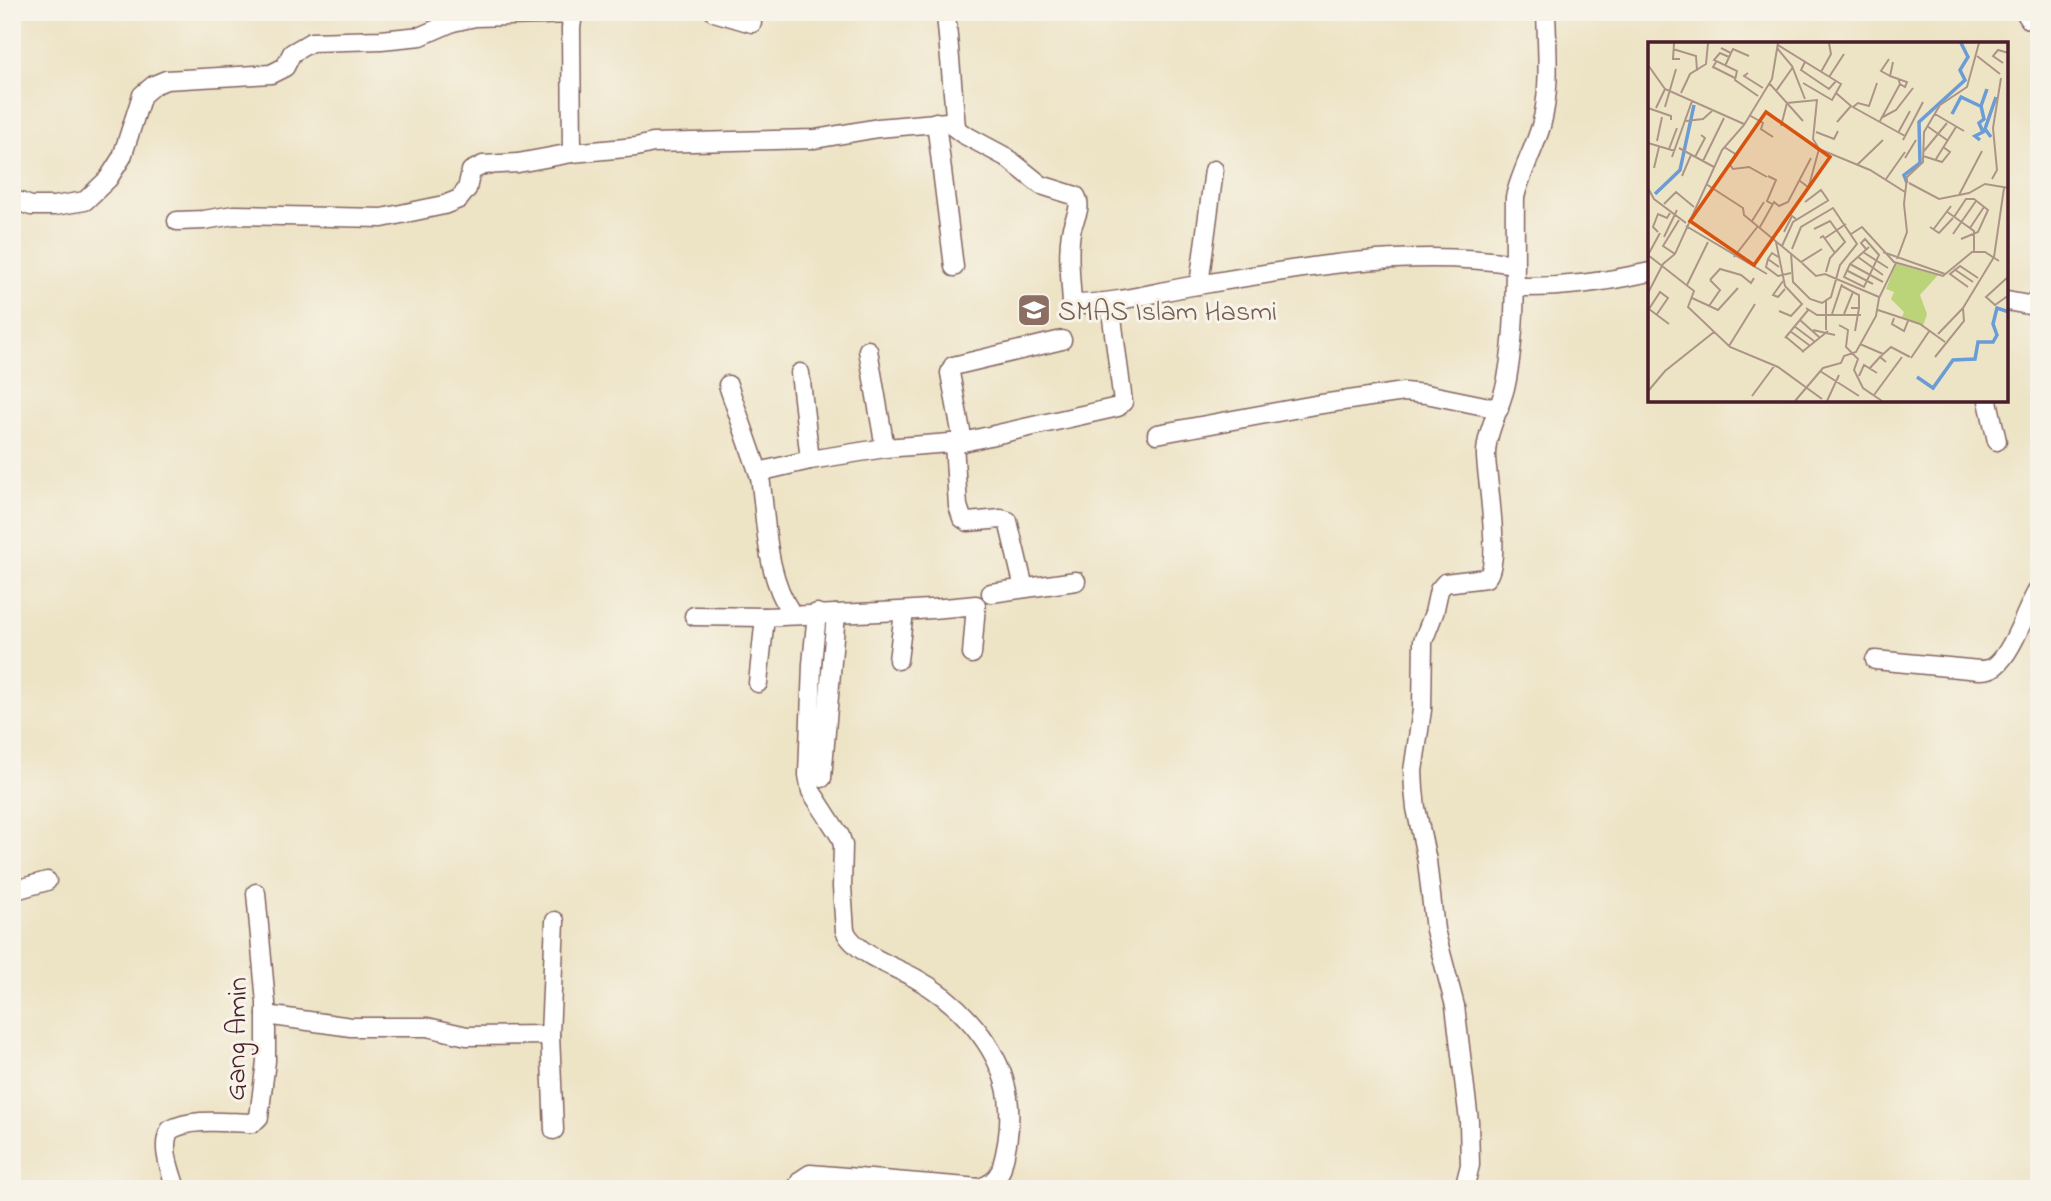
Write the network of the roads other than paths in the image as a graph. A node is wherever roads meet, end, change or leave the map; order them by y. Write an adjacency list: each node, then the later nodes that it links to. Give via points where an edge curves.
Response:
1 (714, 12): 7 (street)
2 (1546, 12): 14 (street, via 1545,105 1515,197)
3 (2025, 12): 6 (street, via 2030,20)
4 (574, 13): 10 (street); 12 (street, via 475,17 421,36 311,43 292,53 285,67 271,74 166,80 142,95 122,157 85,201 31,206)
5 (946, 14): 9 (street)
6 (2039, 20)
7 (752, 23)
8 (936, 122): 9 (street); 10 (street, via 815,139 653,143); 15 (street)
9 (956, 127): 20 (street, via 1041,185 1076,196 1078,211 1070,236 1072,304)
10 (572, 153): 13 (street, via 475,167 459,199 382,218 234,215)
11 (1214, 170): 17 (street)
12 (12, 198)
13 (177, 221)
14 (1515, 264): 17 (street, via 1450,257 1395,259); 18 (street)
15 (954, 267)
16 (1648, 272): 18 (street, via 1596,284)
17 (1199, 285): 20 (street)
18 (1516, 288): 27 (street, via 1507,380)
19 (2009, 301): 21 (street)
20 (1110, 303): 30 (street, via 1122,404)
21 (2039, 307)
22 (1062, 340): 30 (street, via 953,366 950,373)
23 (867, 350): 31 (street)
24 (800, 373): 32 (street)
25 (728, 385): 33 (street)
26 (1988, 402): 29 (street)
27 (1499, 409): 28 (street, via 1404,392); 58 (street, via 1486,453 1492,571 1486,578 1445,583 1439,590 1423,641 1422,710 1413,771 1435,930 1455,1006 1469,1121)
28 (1157, 434)
29 (1997, 441)
30 (959, 442): 31 (street); 36 (street, via 958,506 962,518 1008,521)
31 (885, 448): 32 (street)
32 (810, 460): 33 (street, via 767,470)
33 (760, 477): 40 (street, via 778,588)
34 (1076, 581): 36 (street)
35 (2039, 587): 46 (street, via 2019,629 1992,668)
36 (1024, 588): 37 (street)
37 (991, 593)
38 (904, 612): 41 (street); 44 (street, via 976,605); 45 (street)
39 (817, 613): 40 (street); 41 (street); 57 (street, via 808,775 811,792 843,845 845,932 860,950 919,980 966,1018 988,1044 1004,1080 1010,1112 1001,1170 985,1187 810,1174)
40 (792, 614): 43 (street)
41 (836, 614): 48 (street)
42 (694, 616): 43 (street)
43 (765, 617): 47 (street)
44 (972, 654)
45 (898, 660)
46 (1875, 660)
47 (758, 683)
48 (822, 778)
49 (47, 881): 50 (street)
50 (12, 891)
51 (256, 892): 53 (street, Gang Amin)
52 (555, 921): 54 (street)
53 (266, 1015): 54 (street, via 351,1027 426,1027 467,1036); 56 (street, Gang Amin, via 258,1120 195,1122 170,1130 166,1147)
54 (550, 1035): 55 (street)
55 (554, 1130)
56 (176, 1189)
57 (796, 1189)
58 (1464, 1189)

